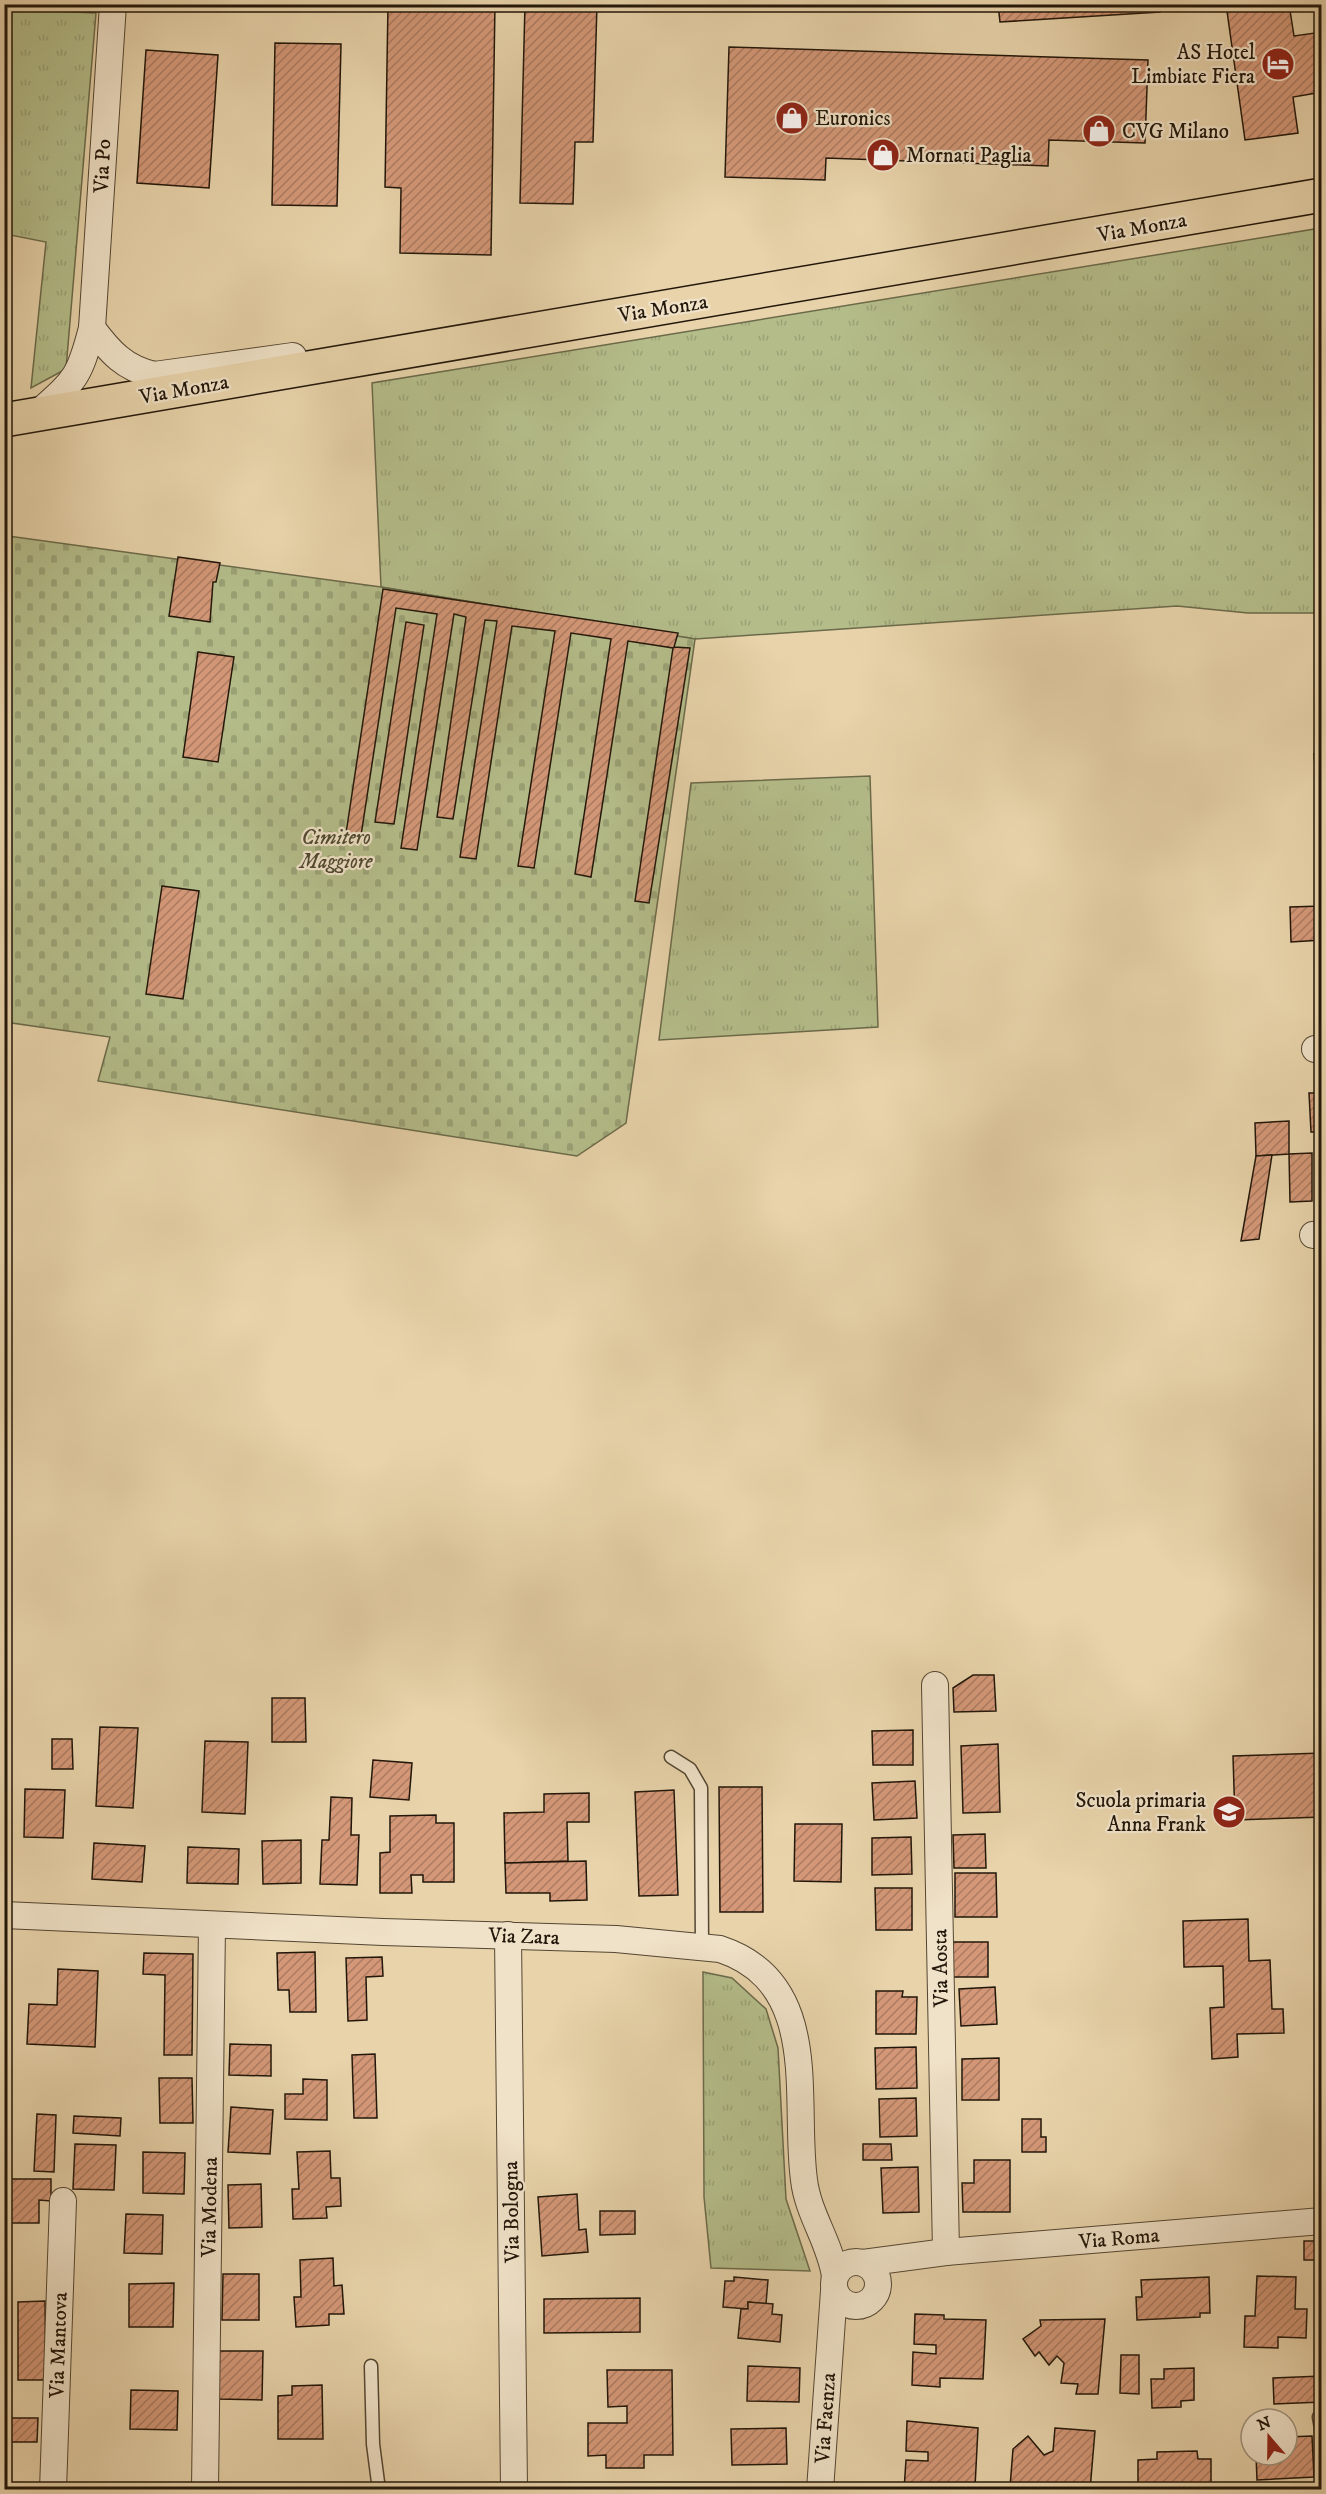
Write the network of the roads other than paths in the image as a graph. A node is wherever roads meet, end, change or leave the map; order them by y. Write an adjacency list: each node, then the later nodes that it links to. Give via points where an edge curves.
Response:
1 (112, 4): 3 (street, Via Po)
2 (1322, 195): 4 (main road, Via Monza)
3 (92, 328): 4 (street, via 119,361 154,375 281,356 302,358); 5 (street, Via Po, via 75,381)
4 (307, 368): 5 (main road, Via Monza)
5 (36, 415): 6 (main road, Via Monza)
6 (4, 420)
7 (935, 1684): 15 (street, Via Aosta)
8 (670, 1757): 12 (lane, via 690,1769 701,1788)
9 (4, 1915): 10 (street, Via Zara)
10 (212, 1925): 11 (street, Via Zara); 22 (street, Via Modena)
11 (508, 1935): 12 (street, Via Zara); 24 (street, Via Bologna)
12 (702, 1947): 17 (street, Via Zara, via 734,1953 764,1974 788,2013 800,2071 804,2181 823,2234)
13 (63, 2201): 21 (street, Via Mantova)
14 (1322, 2221): 15 (street, Via Roma)
15 (946, 2252): 16 (street, Via Roma)
16 (917, 2255): 17 (street, Via Roma); 17 (street, Via Roma, via 887,2276 866,2305)
17 (848, 2280): 25 (street, Via Faenza, via 830,2347)
18 (371, 2366): 23 (lane, via 373,2444)
19 (1319, 2417): 20 (lane)
20 (1322, 2433)
21 (53, 2490)
22 (205, 2490)
23 (379, 2490)
24 (514, 2490)
25 (820, 2490)

